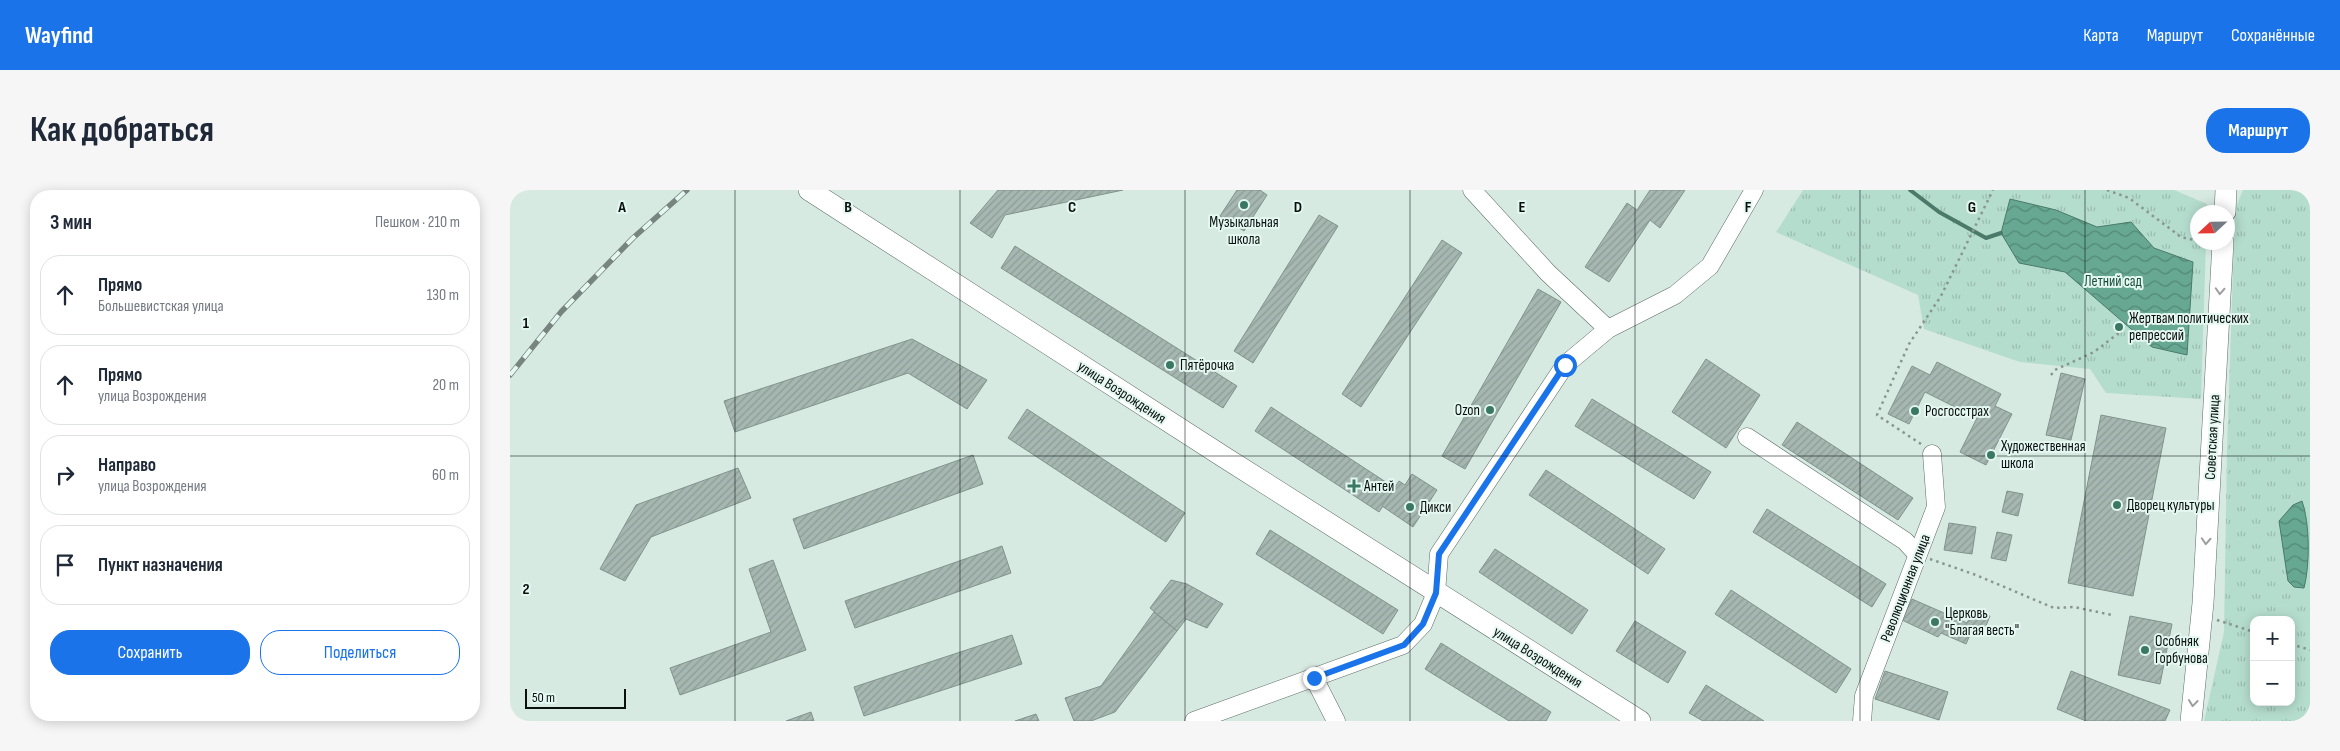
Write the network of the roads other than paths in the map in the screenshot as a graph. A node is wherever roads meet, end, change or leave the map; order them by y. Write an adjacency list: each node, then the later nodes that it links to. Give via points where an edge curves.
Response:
1 (809, 190): 11 (main road, улица Возрождения)
2 (1472, 190): 7 (street, via 1548,273)
3 (1754, 190): 7 (street, via 1710,266 1675,294)
4 (2226, 190): 5 (main road)
5 (2225, 205)
6 (2223, 250): 17 (main road, Советская улица, one-way to 17, via 2202,616)
7 (1608, 329): 11 (street, via 1565,365 1439,554)
8 (1747, 437): 10 (street, via 1905,541)
9 (1932, 454): 10 (street, Революционная улица, via 1936,507)
10 (1917, 554): 16 (street, Революционная улица, via 1864,696)
11 (1436, 593): 12 (street, via 1423,624 1404,645); 15 (main road, улица Возрождения)
12 (1314, 678): 13 (street); 14 (street)
13 (1194, 721)
14 (1336, 721)
15 (1640, 721)
16 (1862, 721)
17 (2191, 721)

